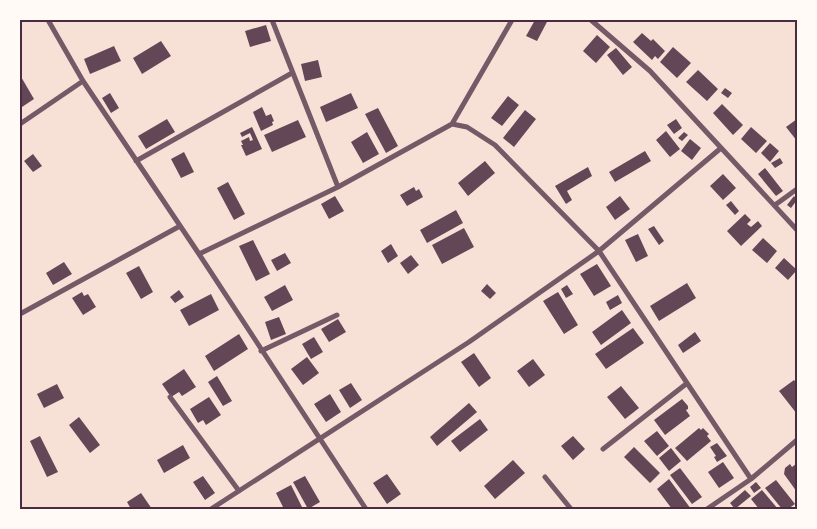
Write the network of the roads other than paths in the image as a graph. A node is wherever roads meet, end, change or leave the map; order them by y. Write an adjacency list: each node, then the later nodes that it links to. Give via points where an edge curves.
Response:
1 (48, 20): 6 (street)
2 (272, 20): 5 (street)
3 (512, 20): 8 (street)
4 (591, 20): 9 (street, via 650,71)
5 (292, 73): 10 (street); 11 (street)
6 (82, 81): 7 (street); 10 (street)
7 (20, 124)
8 (452, 124): 11 (street); 16 (street, via 467,127 495,145)
9 (721, 148): 13 (street); 16 (street)
10 (136, 160): 14 (street)
11 (338, 187): 17 (street)
12 (797, 189): 13 (street)
13 (775, 205): 15 (street)
14 (180, 226): 17 (street); 18 (street)
15 (797, 230)
16 (599, 251): 21 (street); 23 (street, via 468,342)
17 (199, 254): 20 (street)
18 (20, 314)
19 (337, 315): 20 (street)
20 (261, 351): 23 (street)
21 (686, 384): 25 (street); 27 (street)
22 (170, 398): 28 (street)
23 (318, 439): 28 (street); 30 (street)
24 (797, 440): 27 (street)
25 (603, 449)
26 (546, 477): 31 (street)
27 (751, 479): 32 (street)
28 (239, 491): 29 (street)
29 (211, 509)
30 (366, 509)
31 (571, 509)
32 (707, 509)

